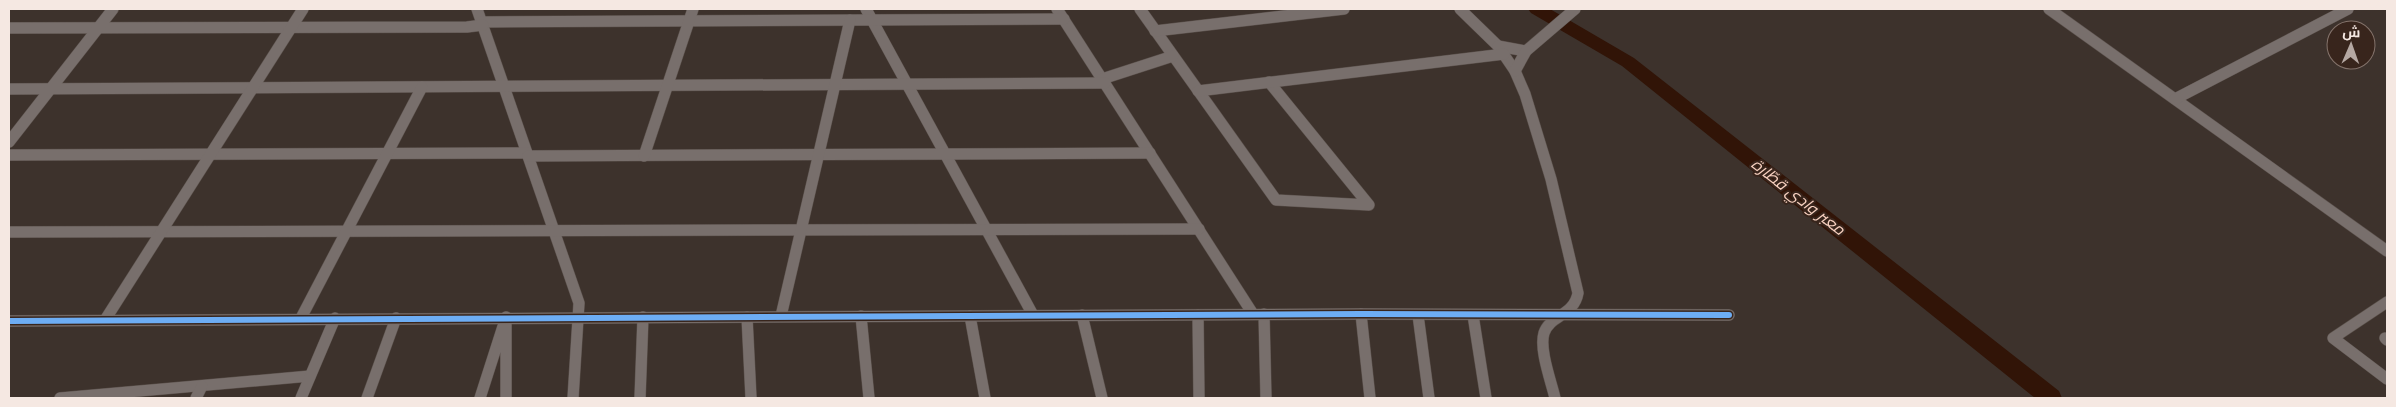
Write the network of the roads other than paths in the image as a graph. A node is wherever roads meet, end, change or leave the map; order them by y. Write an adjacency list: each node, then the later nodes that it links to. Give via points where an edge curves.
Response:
1 (113, 9): 20 (street)
2 (303, 9): 18 (street)
3 (477, 9): 17 (street)
4 (693, 9): 16 (street)
5 (866, 9): 15 (street)
6 (1057, 9): 13 (street)
7 (1140, 9): 21 (street)
8 (1344, 9): 21 (street)
9 (1460, 9): 22 (street)
10 (2049, 9): 37 (street)
11 (2348, 9): 37 (street)
12 (1574, 10): 23 (street)
13 (1064, 19): 15 (street); 26 (street)
14 (850, 20): 15 (street); 16 (street); 28 (street)
15 (872, 20): 29 (street)
16 (688, 21): 17 (street); 30 (street)
17 (482, 23): 18 (street, via 467,27); 32 (street)
18 (291, 27): 20 (street); 33 (street)
19 (9, 28): 20 (street)
20 (98, 28): 35 (street)
21 (1155, 31): 24 (street)
22 (1501, 50): 23 (street); 25 (street); 27 (street)
23 (1526, 51): 25 (street)
24 (1173, 56): 26 (street); 36 (street)
25 (1515, 71): 68 (street, via 1531,108 1578,293 1576,302)
26 (1104, 80): 29 (street); 40 (street)
27 (1269, 82): 36 (street); 36 (street, via 1369,205 1276,200)
28 (836, 84): 29 (street); 30 (street); 45 (street)
29 (907, 84): 43 (street)
30 (669, 86): 32 (street); 46 (street)
31 (422, 87): 32 (street); 33 (street); 39 (street)
32 (504, 87): 42 (street)
33 (254, 88): 35 (street); 41 (street)
34 (9, 89): 35 (street)
35 (50, 89): 38 (street)
36 (1198, 90)
37 (2175, 99): 54 (street)
38 (9, 142)
39 (388, 153): 41 (street); 42 (street); 51 (street)
40 (1150, 153): 43 (street); 50 (street)
41 (210, 154): 44 (street); 52 (street)
42 (527, 154): 46 (street); 47 (street)
43 (945, 154): 45 (street); 49 (street)
44 (9, 155)
45 (819, 155): 46 (street); 48 (street)
46 (644, 156)
47 (553, 229): 48 (street); 51 (street); 69 (street, via 579,303)
48 (802, 229): 49 (street); 65 (street)
49 (986, 229): 50 (street); 58 (street)
50 (1199, 229): 56 (street)
51 (346, 230): 52 (street); 71 (street)
52 (161, 231): 53 (street); 75 (street)
53 (9, 232)
54 (2387, 251)
55 (2387, 302): 78 (street, via 2334,338)
56 (1259, 314): 57 (street); 60 (street); 93 (street)
57 (1361, 314): 61 (street); 94 (street)
58 (1033, 315): 59 (street); 67 (street)
59 (1082, 315): 60 (street); 91 (street)
60 (1198, 315): 92 (street)
61 (1418, 315): 62 (street); 95 (street)
62 (1473, 315): 68 (street); 96 (street)
63 (1729, 315): 68 (street)
64 (747, 316): 65 (street); 70 (street); 88 (street)
65 (781, 316): 66 (street)
66 (861, 316): 67 (street); 89 (street)
67 (970, 316): 90 (street)
68 (1563, 316): 97 (street, via 1547,327 1543,337)
69 (578, 317): 70 (street); 74 (street); 86 (street)
70 (643, 317): 87 (street)
71 (301, 318): 72 (street); 75 (street)
72 (336, 318): 73 (street); 77 (street)
73 (396, 318): 74 (street); 83 (street)
74 (506, 318): 84 (street); 85 (street)
75 (105, 320): 76 (street)
76 (9, 321)
77 (310, 376): 79 (street); 82 (street)
78 (2387, 379)
79 (202, 386): 80 (street); 81 (street)
80 (60, 398)
81 (196, 398)
82 (301, 398)
83 (367, 398)
84 (480, 398)
85 (506, 398)
86 (573, 398)
87 (640, 398)
88 (751, 398)
89 (869, 398)
90 (985, 398)
91 (1102, 398)
92 (1199, 398)
93 (1266, 398)
94 (1370, 398)
95 (1429, 398)
96 (1486, 398)
97 (1555, 398)

